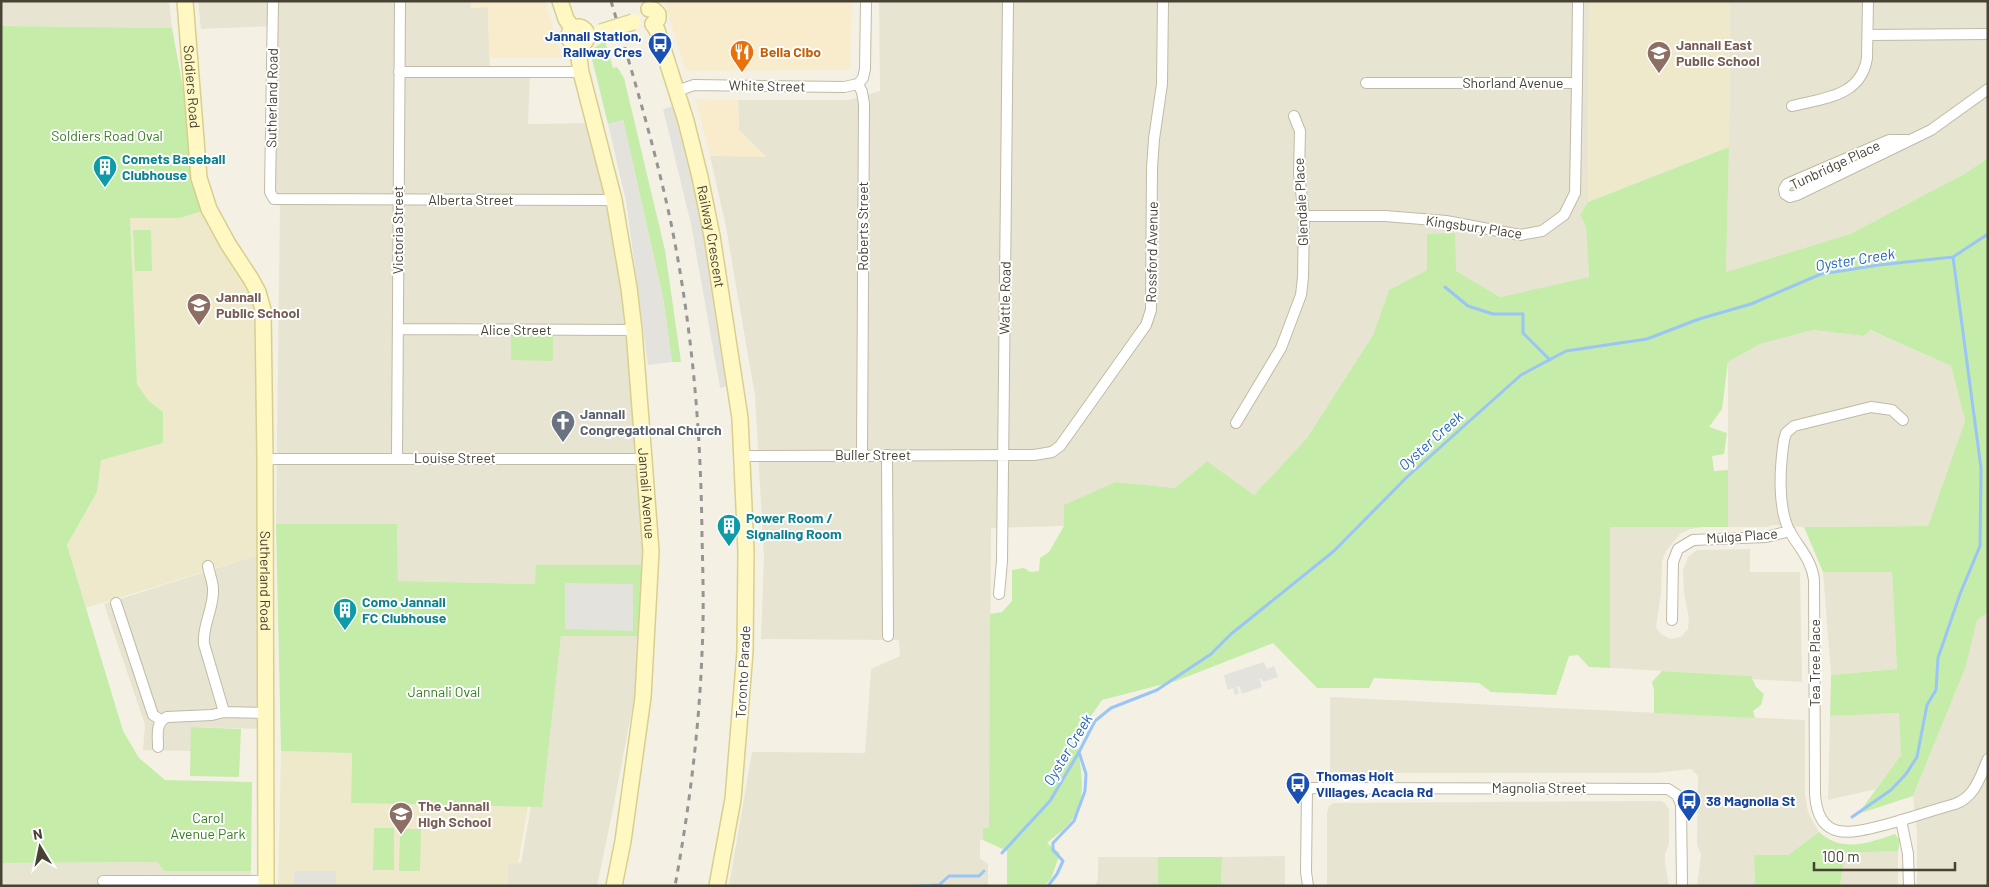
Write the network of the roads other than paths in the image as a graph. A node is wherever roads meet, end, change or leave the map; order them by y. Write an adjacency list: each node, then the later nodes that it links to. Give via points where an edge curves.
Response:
1 (184, 1): 28 (street, Soldiers Road, via 199,178 208,209)
2 (272, 1): 24 (street, Sutherland Road)
3 (400, 1): 14 (street, Victoria Street)
4 (560, 1): 12 (street, Jannali Avenue, via 566,19)
5 (866, 1): 18 (street, via 865,69)
6 (1008, 1): 35 (street, Wattle Road)
7 (1163, 1): 35 (street, Rossford Avenue, via 1163,70 1152,168 1152,310 1146,325 1060,446 1043,454)
8 (1578, 1): 17 (street, Shorland Avenue)
9 (1868, 1): 13 (street)
10 (646, 15): 12 (street, Railway Crescent, bridge); 20 (street, Railway Crescent, via 657,30)
11 (1988, 34): 13 (street)
12 (584, 35): 15 (street, Jannali Avenue)
13 (1868, 35): 21 (street, via 1866,66 1856,83 1837,95)
14 (399, 72): 15 (street); 25 (street, Victoria Street)
15 (581, 72): 26 (street, Jannali Avenue)
16 (1366, 83): 17 (street, Shorland Avenue)
17 (1577, 83): 27 (street, Kingsbury Place, via 1575,193 1564,215 1542,231 1520,235 1446,221 1385,216)
18 (858, 84): 20 (street, White Street, via 844,87 694,85); 33 (street, Roberts Street, via 864,104)
19 (1988, 89): 23 (street, Tunbridge Place, via 1931,130)
20 (677, 90): 36 (street, Railway Crescent, via 712,236 736,383)
21 (1792, 106)
22 (1294, 116): 27 (street, Glendale Place, via 1300,132 1299,174)
23 (1907, 140): 23 (street, Tunbridge Place, via 1796,195 1790,197 1785,194 1787,184 1796,180 1889,140)
24 (270, 194): 25 (street, Alberta Street, via 280,200)
25 (398, 200): 26 (street, Alberta Street); 29 (street, Victoria Street)
26 (614, 200): 30 (street, Jannali Avenue)
27 (1304, 216): 32 (street, Glendale Place, via 1303,277 1298,304 1280,348)
28 (251, 278): 38 (street, Sutherland Road, via 263,310)
29 (398, 330): 30 (street, Alice Street); 37 (street, Victoria Street)
30 (634, 330): 39 (street, Jannali Avenue)
31 (1903, 420): 40 (street, Tea Tree Place, via 1892,410 1871,407 1788,428 1782,449 1782,503)
32 (1236, 423)
33 (862, 455): 34 (street, Buller Street); 36 (street, Buller Street)
34 (887, 455): 35 (street, Buller Street); 45 (street)
35 (1003, 455): 42 (street, Wattle Road)
36 (743, 456): 55 (street, Toronto Parade, via 745,652 733,799)
37 (397, 458): 38 (street, Louise Street); 39 (street, Louise Street)
38 (265, 459): 47 (street, Sutherland Road)
39 (645, 459): 54 (street, Jannali Avenue, via 651,551 642,697)
40 (1790, 531): 44 (street, Mulga Place, via 1766,537 1698,538 1685,544 1676,553 1674,562); 51 (street, Tea Tree Place, via 1813,570 1816,794 1820,816 1832,828 1848,832)
41 (208, 566): 46 (street, via 213,589 203,634 204,644)
42 (999, 594)
43 (116, 603): 48 (street, via 153,714)
44 (1672, 620)
45 (888, 636)
46 (224, 712): 47 (street); 48 (street, via 176,715)
47 (265, 713): 53 (street, Sutherland Road)
48 (161, 720): 49 (street)
49 (158, 747)
50 (1986, 765): 51 (street, Tea Tree Place, via 1973,791 1963,801)
51 (1901, 820): 58 (street, via 1908,854)
52 (103, 881): 53 (street)
53 (266, 884)
54 (614, 886)
55 (717, 886)
56 (1308, 886): 57 (street, Magnolia Street, via 1307,788 1668,789 1677,795 1681,804)
57 (1682, 886)
58 (1909, 886)

